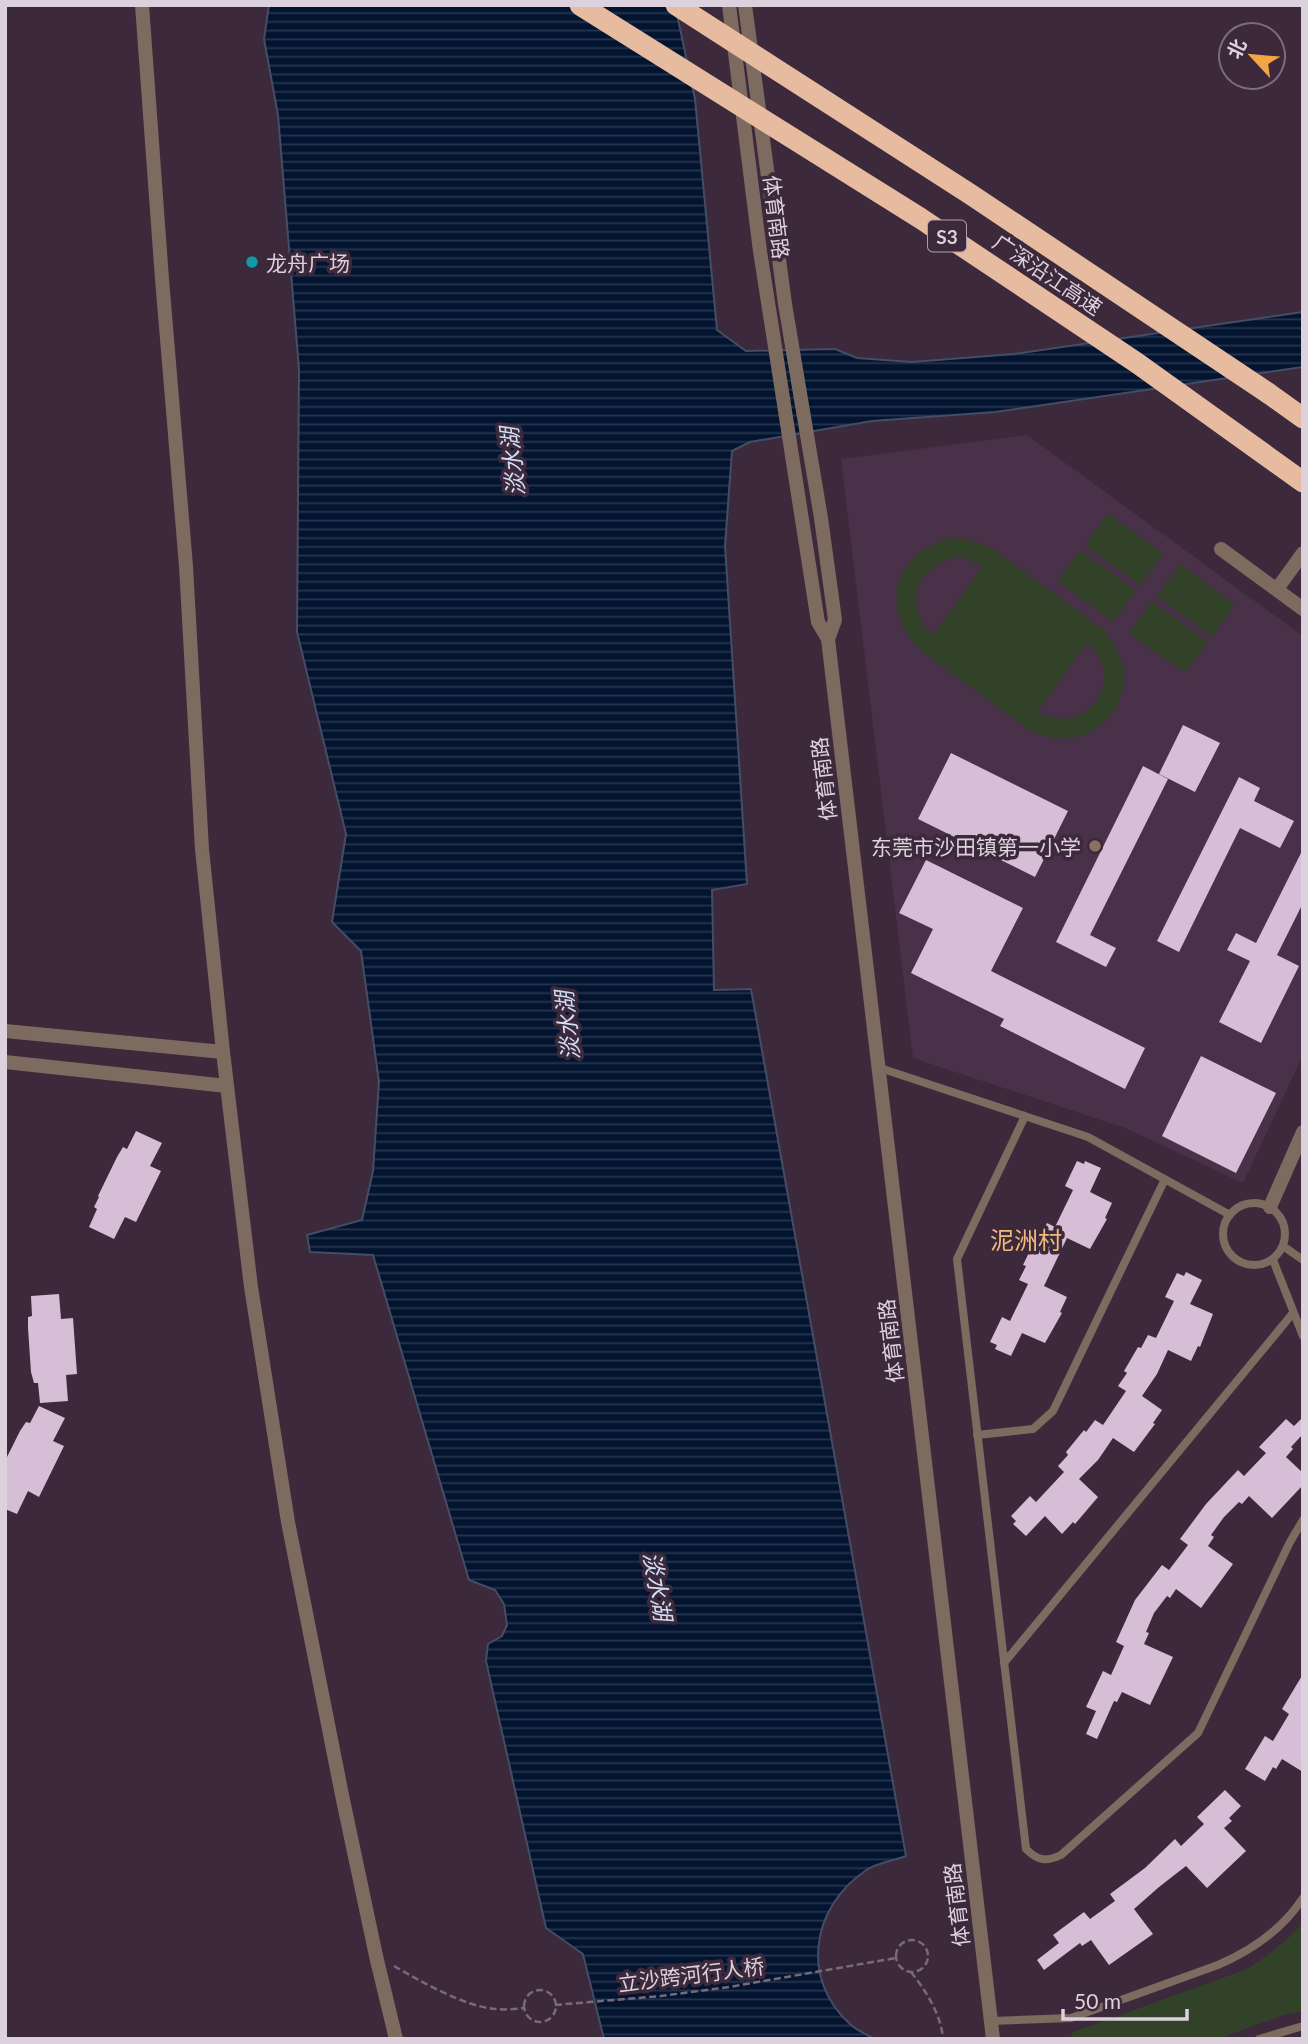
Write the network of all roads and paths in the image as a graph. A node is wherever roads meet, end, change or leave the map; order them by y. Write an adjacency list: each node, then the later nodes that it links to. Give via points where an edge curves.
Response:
1 (142, 5): 16 (street, via 186,566 202,849)
2 (580, 5): 9 (highway, 广深沿江高速 / S3, bridge, via 920,218 1137,363)
3 (676, 5): 6 (highway, 广深沿江高速 / S3, bridge)
4 (729, 5): 14 (street, 体育南路, via 768,308 818,622)
5 (745, 5): 14 (street, 体育南路, via 785,304 835,620)
6 (1268, 393): 7 (highway); 8 (highway, 广深沿江高速 / S3)
7 (1303, 412)
8 (1303, 418)
9 (1303, 482)
10 (1221, 549): 12 (street)
11 (1303, 552): 12 (street)
12 (1277, 589): 13 (street)
13 (1303, 609)
14 (828, 639): 18 (street, 体育南路)
15 (5, 1031): 16 (street)
16 (223, 1052): 19 (street)
17 (5, 1062): 19 (street)
18 (880, 1068): 20 (lane); 39 (street, 体育南路)
19 (227, 1086): 34 (street, via 251,1287 289,1522)
20 (1026, 1116): 22 (lane, via 1088,1137); 30 (lane, via 957,1259)
21 (1303, 1132): 23 (street)
22 (1165, 1179): 24 (lane); 30 (lane, via 1053,1411 1033,1429)
23 (1270, 1207): 24 (lane, via 1252,1203); 25 (lane, via 1285,1228)
24 (1230, 1215): 26 (lane, via 1223,1232 1232,1256 1247,1265)
25 (1283, 1246): 26 (lane); 27 (lane)
26 (1273, 1260): 28 (lane)
27 (1303, 1260)
28 (1293, 1312): 29 (lane); 32 (lane)
29 (1303, 1336)
30 (977, 1435): 32 (lane)
31 (1303, 1520): 32 (lane, via 1198,1732 1061,1855 1049,1860 1036,1858 1026,1849)
32 (1004, 1663)
33 (1303, 1898): 39 (lane, via 1261,1943 1218,1965 1071,2018)
34 (376, 1956): 38 (path, via 459,1999 494,2009); 41 (street)
35 (896, 1958): 36 (path, via 901,1968); 36 (path, via 901,1944 911,1939 921,1942 928,1961 921,1970); 37 (path, 立沙跨河行人桥, via 729,1987)
36 (911, 1972): 42 (path, via 936,2012)
37 (555, 2005): 38 (path, via 552,2015 539,2022 529,2018); 38 (path, via 548,1992 538,1990 529,1994)
38 (524, 2008)
39 (991, 2021): 43 (street, 体育南路)
40 (1303, 2026): 44 (lane)
41 (396, 2039)
42 (943, 2039)
43 (993, 2039)
44 (1259, 2039)

